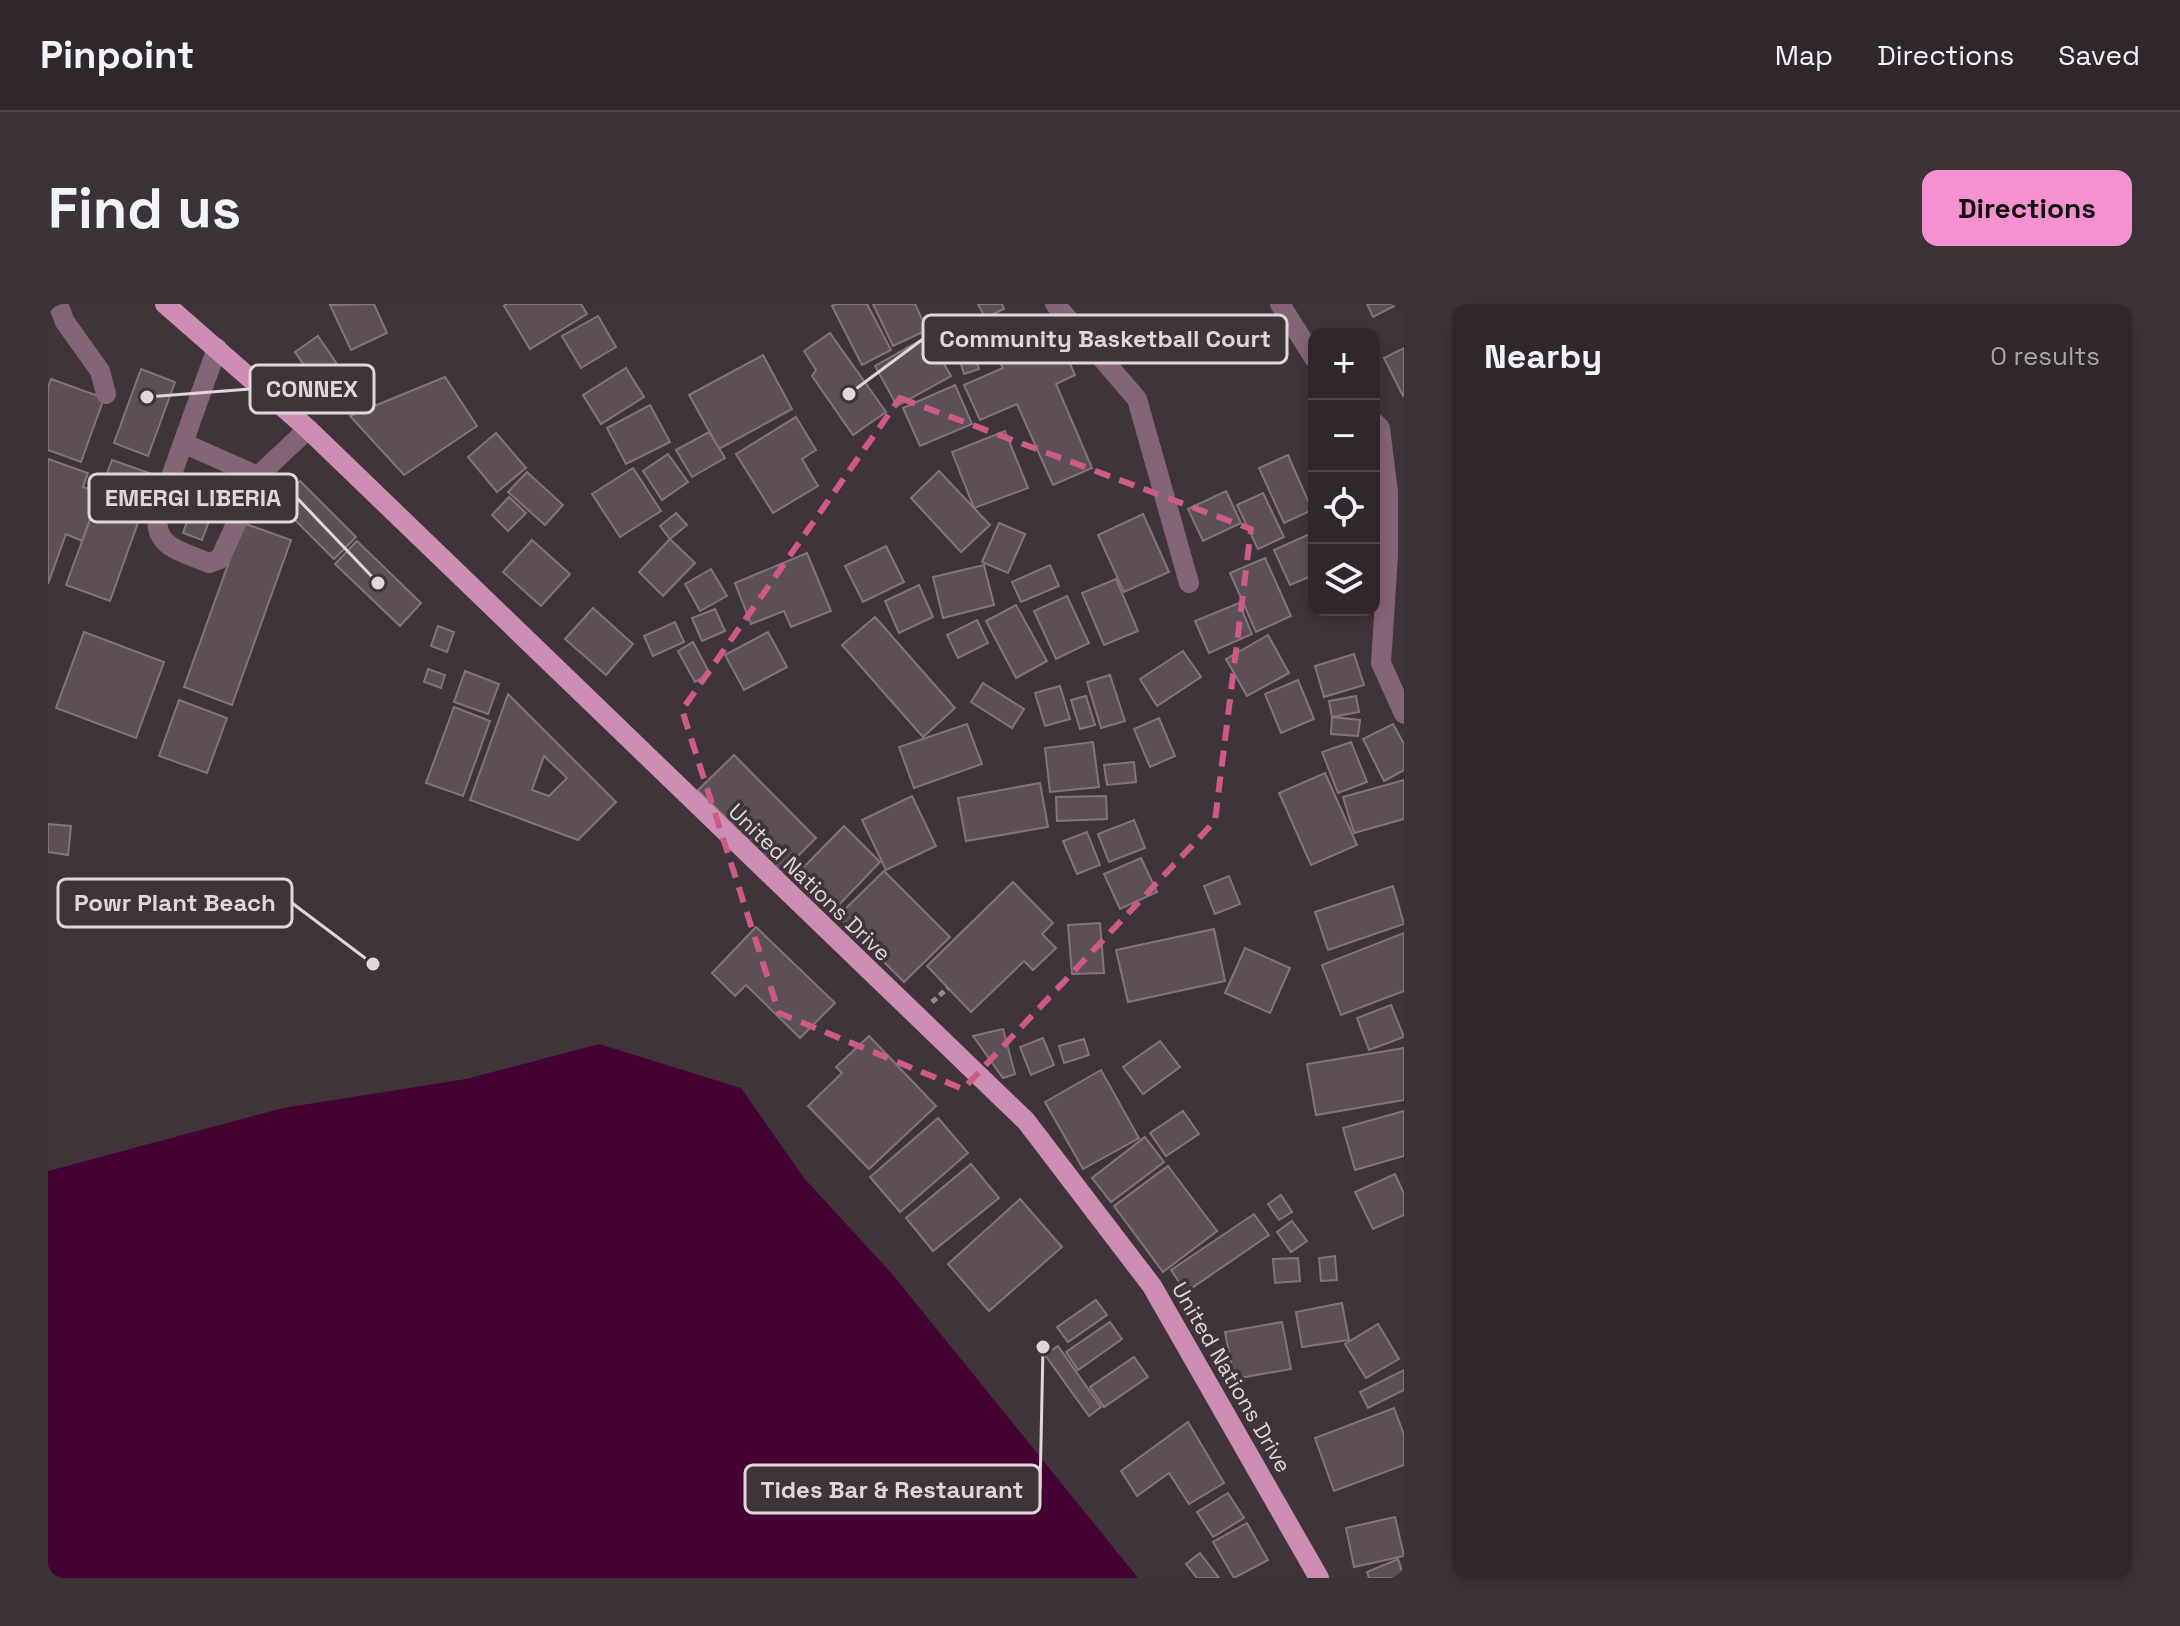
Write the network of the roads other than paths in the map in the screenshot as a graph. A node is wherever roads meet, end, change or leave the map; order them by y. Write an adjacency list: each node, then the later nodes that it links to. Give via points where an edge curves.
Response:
1 (58, 304): 7 (street, via 100,371)
2 (165, 304): 5 (main road, United Nations Drive)
3 (1055, 304): 12 (street, via 1137,399)
4 (1280, 304): 6 (street)
5 (217, 348): 9 (main road, United Nations Drive); 10 (street)
6 (1308, 348)
7 (106, 394)
8 (1380, 428): 13 (street, via 1388,492 1381,663)
9 (308, 429): 11 (street); 14 (main road, United Nations Drive, via 1026,1121 1152,1286)
10 (183, 443): 11 (street); 11 (street, via 156,526 166,544 209,563 220,559)
11 (258, 476)
12 (1189, 583)
13 (1404, 714)
14 (1319, 1578)

